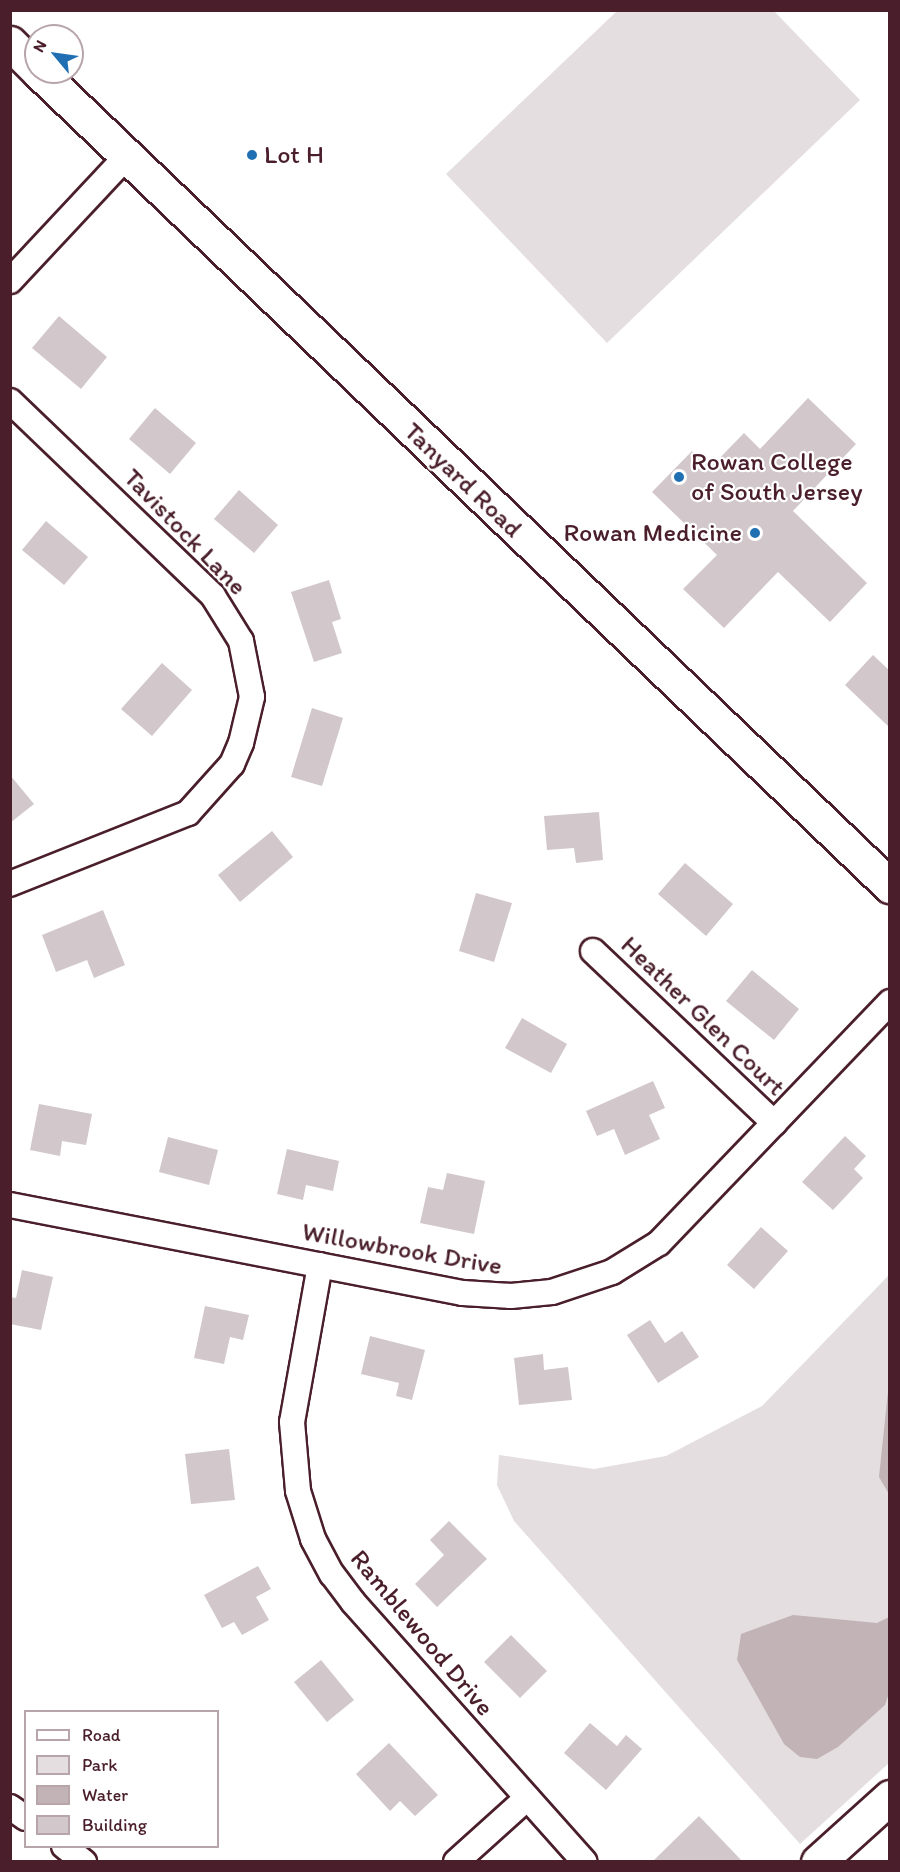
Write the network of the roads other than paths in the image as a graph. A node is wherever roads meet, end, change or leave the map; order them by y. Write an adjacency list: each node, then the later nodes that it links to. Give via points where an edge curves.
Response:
1 (10, 43): 2 (street)
2 (24, 57)
3 (51, 84): 4 (street, Tanyard Road)
4 (125, 158): 5 (street); 8 (street, Tanyard Road)
5 (10, 281)
6 (10, 401): 7 (street, Tavistock Lane, via 213,596 241,641 252,697 232,764 188,813)
7 (10, 884)
8 (890, 886)
9 (593, 951): 11 (street, Heather Glen Court)
10 (890, 1002): 11 (street, Willowbrook Drive)
11 (774, 1123): 13 (street, Willowbrook Drive, via 659,1243 629,1263 576,1285 534,1295 489,1295)
12 (10, 1205): 13 (street, Willowbrook Drive)
13 (320, 1265): 15 (street, Ramblewood Drive, via 292,1422 298,1491 313,1539 353,1602)
14 (890, 1797): 22 (street)
15 (527, 1798): 20 (street); 21 (street, Ramblewood Drive)
16 (10, 1807): 17 (street)
17 (24, 1817)
18 (66, 1848): 19 (street)
19 (84, 1862)
20 (456, 1862)
21 (585, 1862)
22 (818, 1862)

